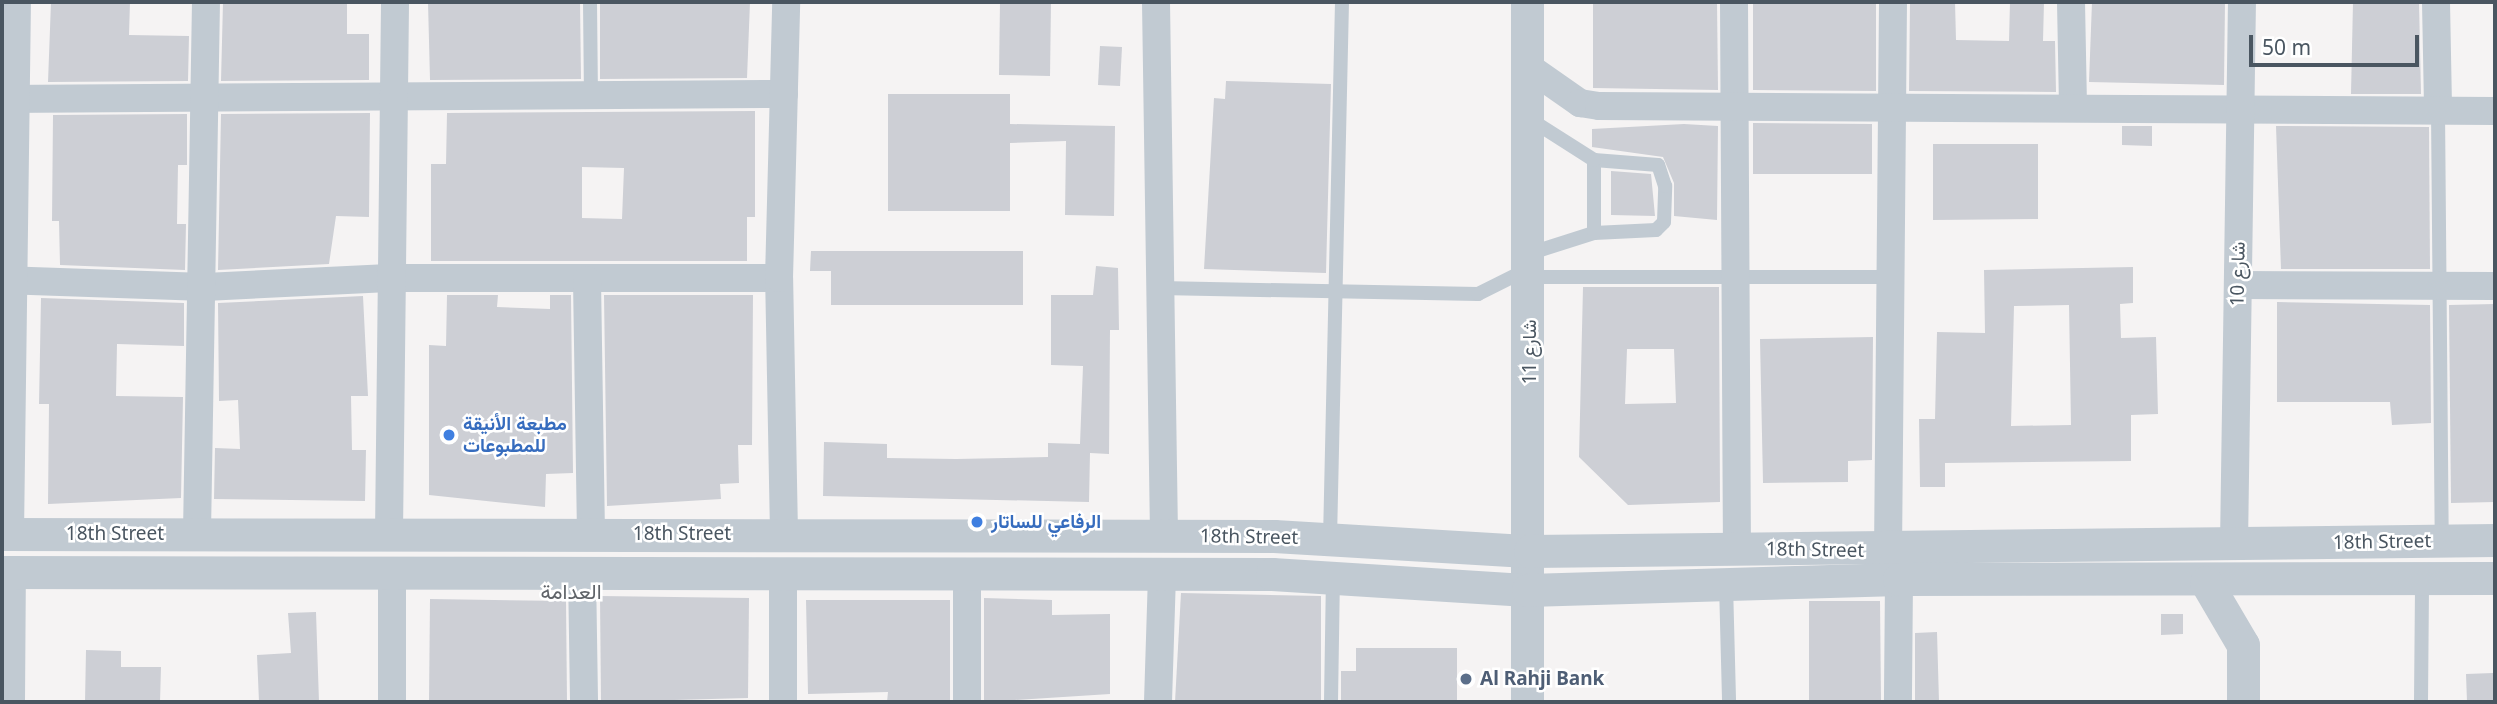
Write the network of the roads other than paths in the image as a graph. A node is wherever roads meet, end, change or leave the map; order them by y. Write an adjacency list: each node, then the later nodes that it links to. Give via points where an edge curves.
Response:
1 (17, 2): 18 (street)
2 (206, 2): 19 (street)
3 (396, 2): 16 (street)
4 (590, 2): 17 (lane)
5 (786, 2): 15 (street)
6 (1156, 2): 40 (street)
7 (1342, 2): 41 (lane)
8 (1527, 2): 14 (street, شارع 11)
9 (1734, 2): 21 (street)
10 (1893, 2): 20 (street)
11 (2071, 2): 22 (street)
12 (2242, 2): 23 (street, شارع 10)
13 (2436, 2): 24 (street)
14 (1527, 66): 21 (street, via 1580,103); 26 (street, شارع 11)
15 (784, 94): 17 (street); 32 (street)
16 (394, 95): 17 (street); 19 (street); 31 (street)
17 (591, 97)
18 (8, 99): 19 (street); 34 (street)
19 (208, 99): 39 (street)
20 (1892, 104): 21 (street); 22 (street); 30 (street)
21 (1734, 105): 33 (street)
22 (2073, 107): 23 (street)
23 (2240, 110): 24 (street); 36 (street, شارع 10)
24 (2438, 111): 25 (street); 37 (lane)
25 (2495, 111)
26 (1527, 117): 27 (lane); 29 (street, شارع 11)
27 (1594, 160): 28 (lane); 28 (lane, via 1658,165 1665,186 1664,222 1656,230)
28 (1594, 233): 29 (lane)
29 (1529, 266): 33 (lane); 41 (lane, via 1478,295); 53 (street, شارع 11)
30 (1889, 277): 33 (lane); 54 (street)
31 (389, 278): 35 (street); 39 (street); 42 (street)
32 (779, 278): 35 (street); 46 (street)
33 (1737, 278): 52 (street)
34 (6, 280): 39 (street); 43 (street)
35 (587, 280): 45 (street)
36 (2238, 285): 37 (street); 51 (street, شارع 10)
37 (2440, 286): 38 (street); 50 (lane)
38 (2495, 286)
39 (205, 287): 44 (street)
40 (1160, 289): 41 (lane); 47 (street)
41 (1334, 292): 48 (lane)
42 (389, 533): 44 (street, 18th Street); 45 (street, 18th Street)
43 (6, 534): 44 (street, 18th Street)
44 (197, 534)
45 (591, 534): 46 (street, 18th Street)
46 (784, 534): 47 (street, 18th Street)
47 (1164, 536): 48 (street, 18th Street)
48 (1330, 540): 53 (street, 18th Street)
49 (2495, 540): 50 (street, 18th Street)
50 (2442, 541): 51 (street, 18th Street)
51 (2234, 545): 54 (street, 18th Street)
52 (1737, 548): 53 (street, 18th Street); 54 (street, 18th Street)
53 (1530, 551): 66 (street, شارع 11)
54 (1893, 565): 64 (street); 65 (street); 76 (street)
55 (7, 572): 56 (street); 67 (street)
56 (392, 572): 57 (street); 68 (street)
57 (582, 572): 58 (street); 69 (street)
58 (783, 573): 60 (street); 70 (street)
59 (1162, 573): 60 (street); 61 (street); 72 (street)
60 (967, 574): 71 (street)
61 (1333, 576): 66 (street); 73 (lane)
62 (2422, 576): 63 (street); 64 (street); 78 (lane)
63 (2495, 578)
64 (2206, 582): 77 (street, via 2243,645)
65 (1726, 584): 66 (street); 75 (lane)
66 (1528, 590): 74 (street, شارع 11)
67 (11, 702)
68 (392, 702)
69 (584, 702)
70 (783, 702)
71 (967, 702)
72 (1158, 702)
73 (1331, 702)
74 (1527, 702)
75 (1729, 702)
76 (1898, 702)
77 (2243, 702)
78 (2421, 702)

